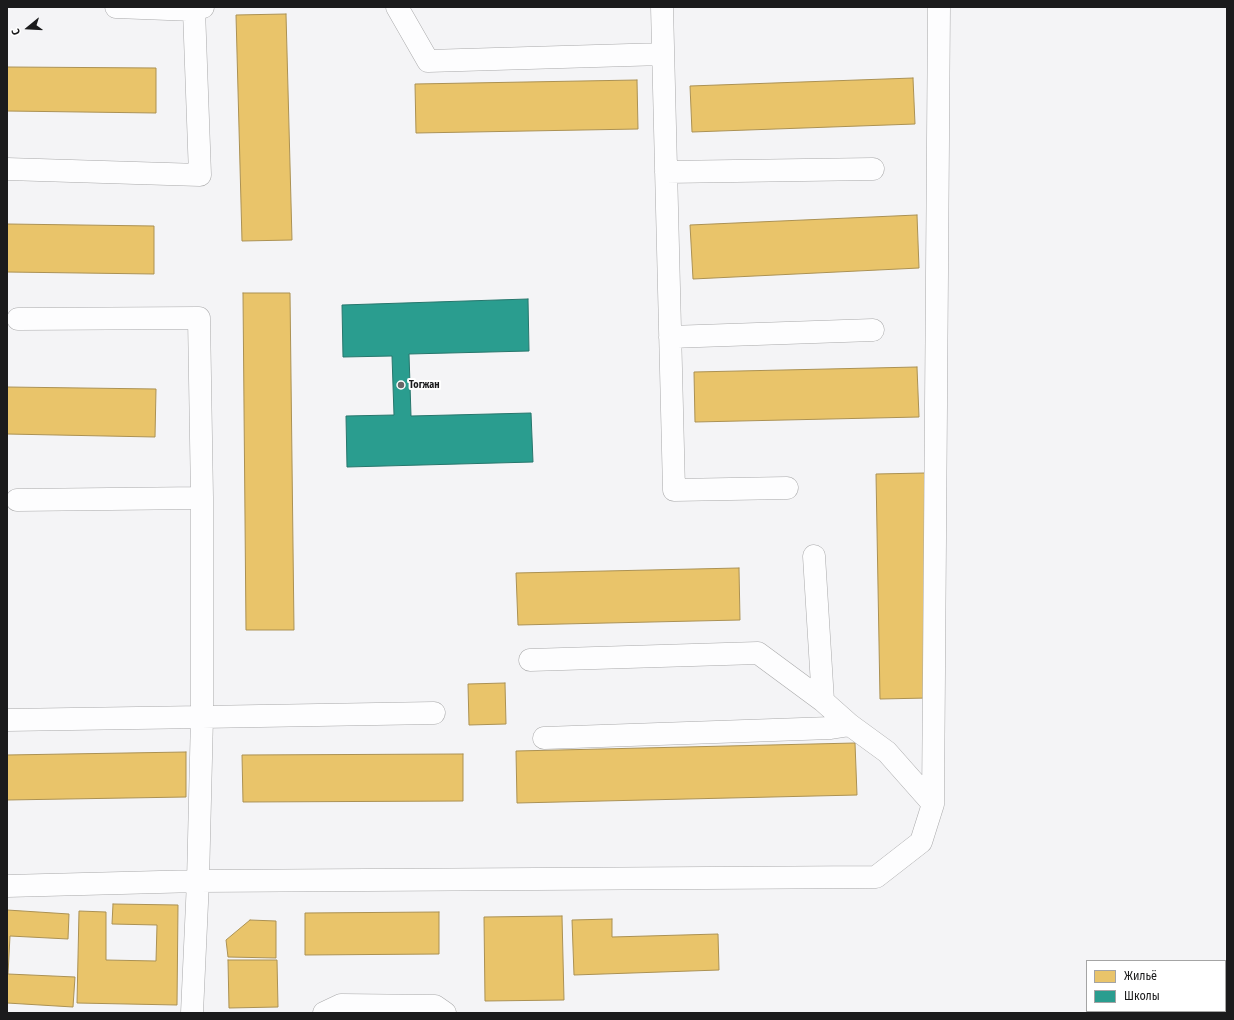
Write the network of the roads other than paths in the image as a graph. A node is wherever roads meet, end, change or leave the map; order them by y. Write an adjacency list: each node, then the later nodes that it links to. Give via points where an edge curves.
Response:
1 (116, 7): 5 (lane)
2 (397, 7): 6 (lane, via 428,61)
3 (662, 7): 6 (lane)
4 (939, 7): 24 (lane)
5 (199, 8): 7 (lane, via 200,175)
6 (663, 54): 9 (lane)
7 (7, 169)
8 (873, 169): 9 (lane)
9 (666, 172): 12 (lane)
10 (18, 319): 14 (lane, via 199,318)
11 (873, 330): 12 (lane)
12 (670, 337): 13 (lane, via 674,490)
13 (787, 488)
14 (202, 498): 15 (lane); 20 (lane)
15 (17, 500)
16 (814, 556): 18 (lane)
17 (530, 660): 18 (lane, via 758,653)
18 (823, 702): 22 (lane)
19 (434, 713): 20 (lane)
20 (202, 717): 21 (lane); 25 (lane)
21 (7, 720)
22 (850, 725): 23 (lane, via 831,728); 24 (lane, via 887,752)
23 (544, 738)
24 (933, 804): 25 (lane, via 921,842 876,876)
25 (198, 881): 26 (lane); 27 (lane)
26 (7, 886)
27 (192, 1013)
28 (324, 1013): 29 (lane, via 341,1005 435,1006)
29 (445, 1013)

